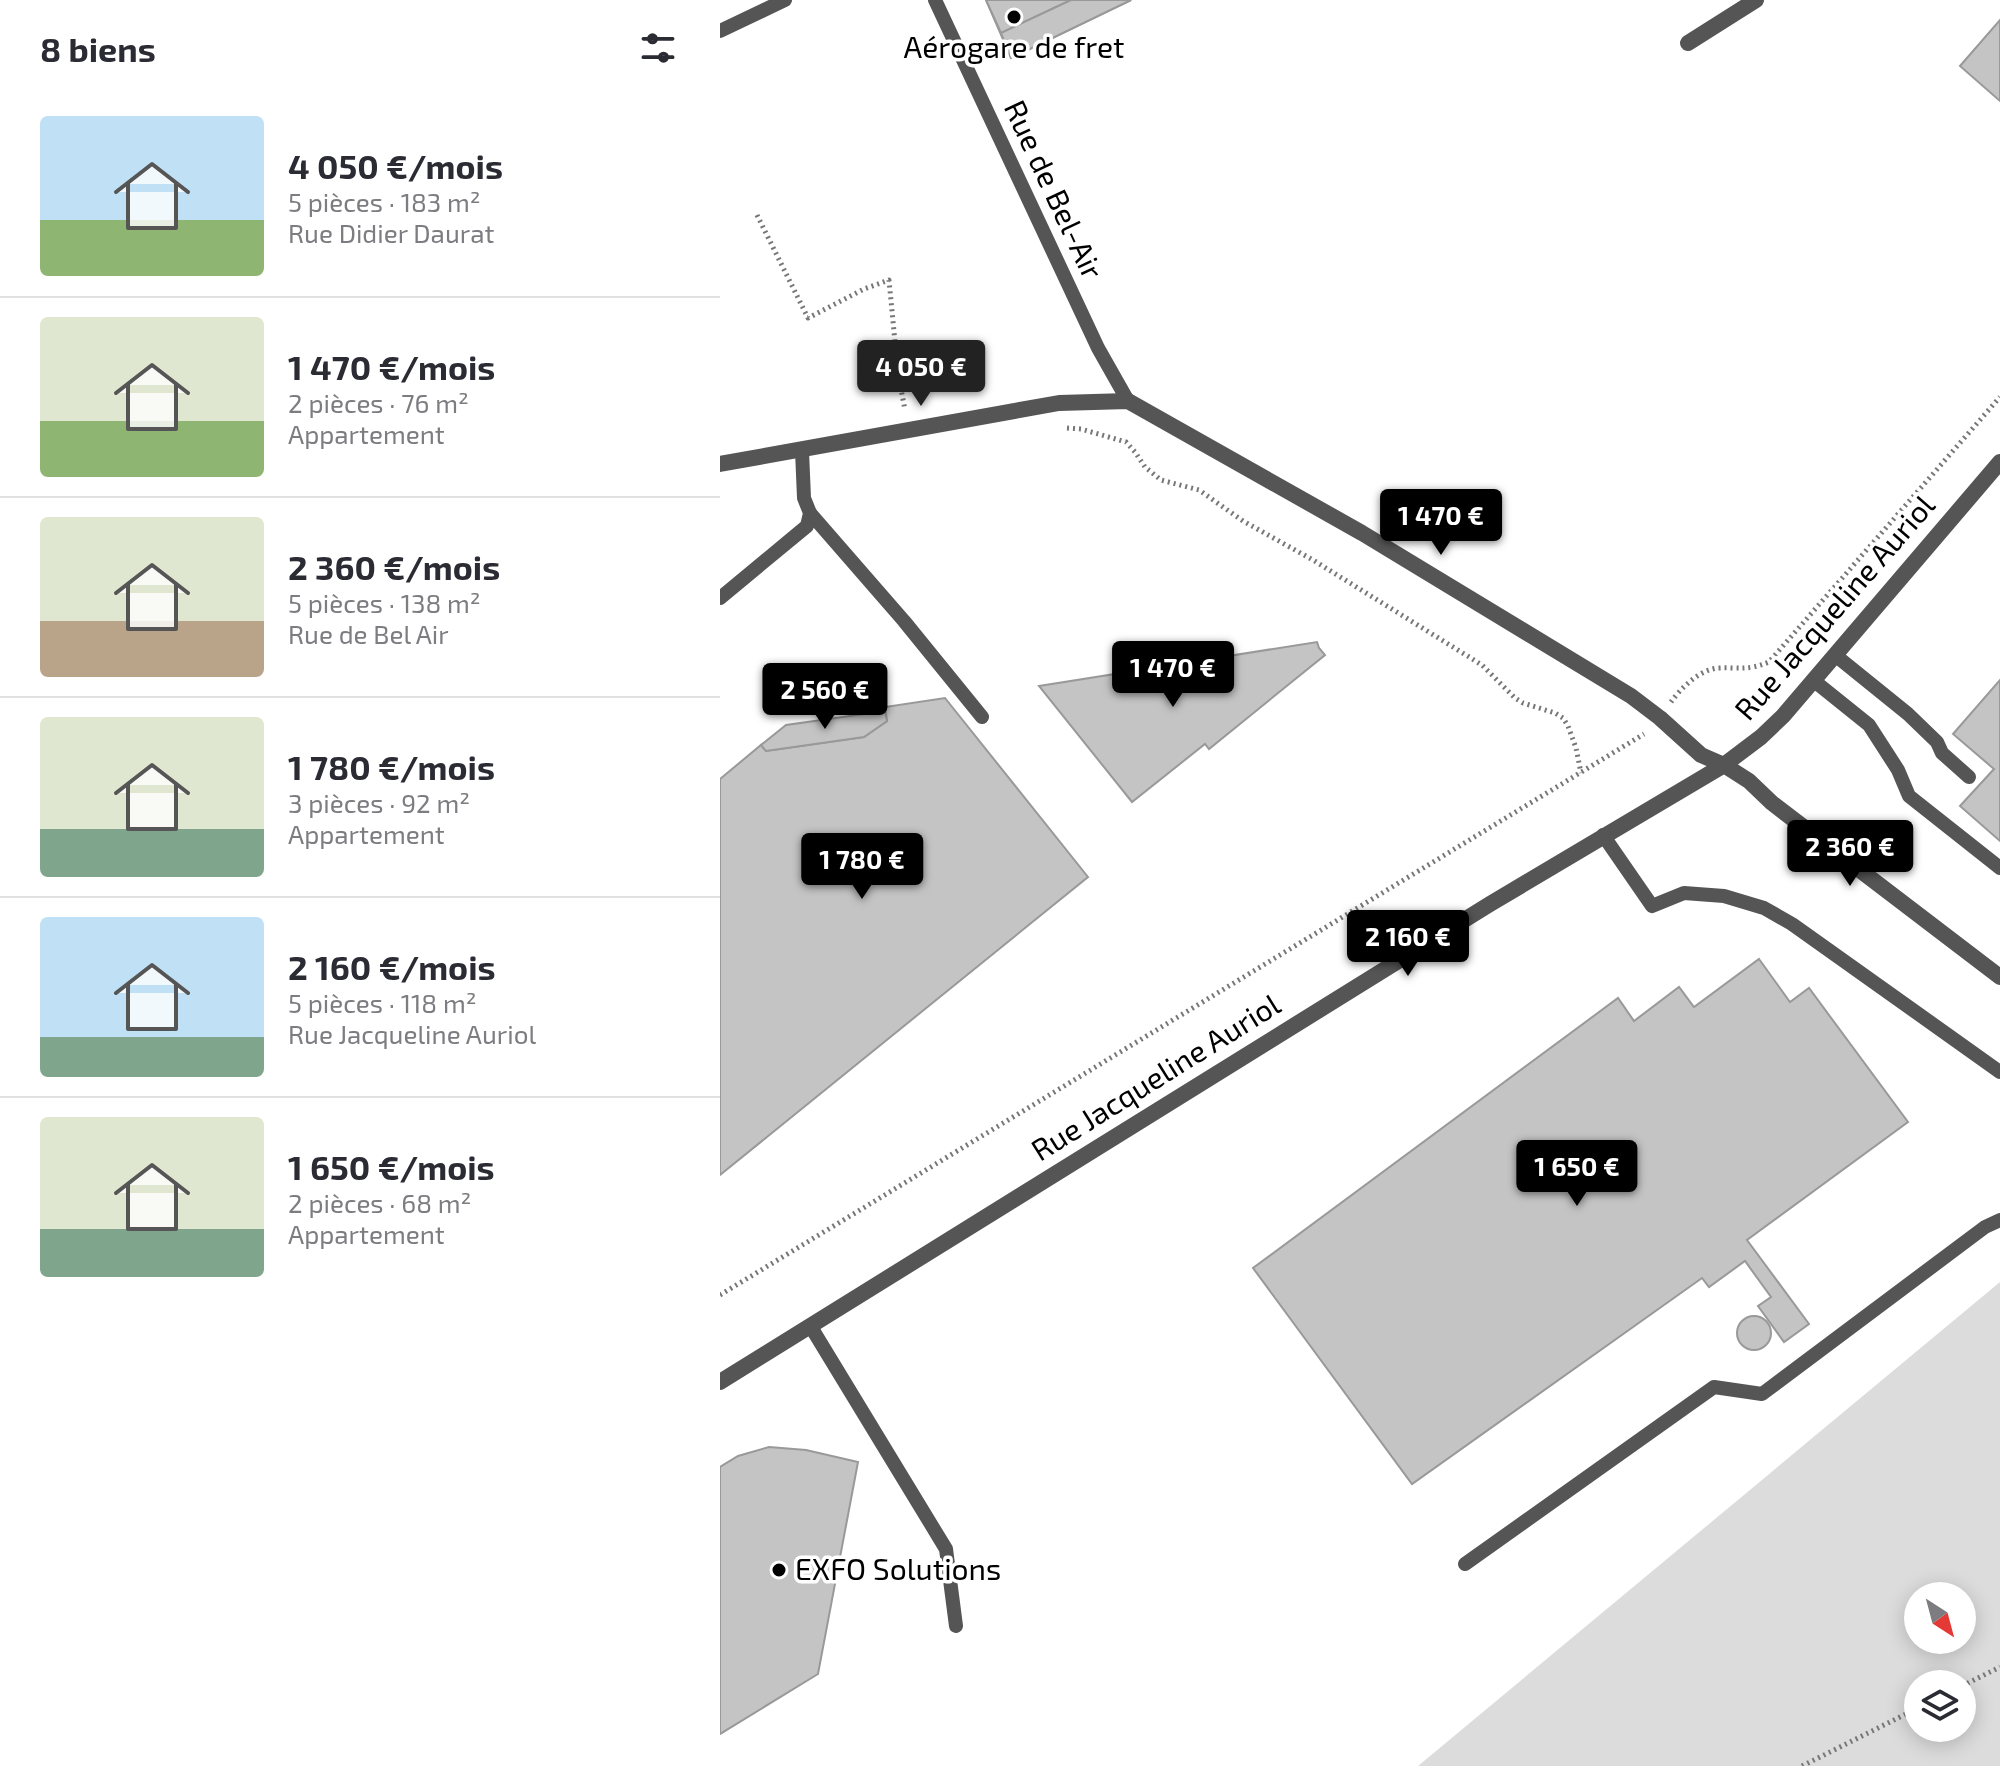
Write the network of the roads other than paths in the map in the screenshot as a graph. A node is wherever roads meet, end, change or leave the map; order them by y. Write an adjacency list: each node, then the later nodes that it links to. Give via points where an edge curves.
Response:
1 (785, 0): 4 (lane)
2 (935, 0): 6 (lane, Rue de Bel-Air, via 1098,348)
3 (1756, 0): 5 (street)
4 (720, 31)
5 (1688, 43)
6 (1128, 401): 7 (street, via 1059,403); 15 (street, via 1467,595 1609,682 1701,755)
7 (802, 451): 9 (street); 10 (lane, via 804,498)
8 (2000, 462): 12 (street, Rue Jacqueline Auriol)
9 (720, 464)
10 (810, 513): 11 (lane, via 807,526); 14 (lane)
11 (720, 598)
12 (1835, 655): 13 (street, Rue Jacqueline Auriol); 16 (lane, via 1908,714)
13 (1813, 680): 15 (street, Rue Jacqueline Auriol, via 1783,716); 18 (lane, via 1869,725 1909,796)
14 (982, 717)
15 (1724, 765): 17 (street, Rue Jacqueline Auriol); 19 (street)
16 (1969, 777)
17 (1603, 835): 20 (lane, via 1652,906 1684,893 1724,896 1764,908); 22 (street, Rue Jacqueline Auriol)
18 (2000, 868)
19 (2000, 977)
20 (2000, 1072)
21 (2000, 1220): 24 (lane, via 1762,1394 1714,1387)
22 (811, 1327): 23 (street, Rue Jacqueline Auriol); 25 (lane, via 946,1549)
23 (720, 1382)
24 (1465, 1564)
25 (956, 1626)

